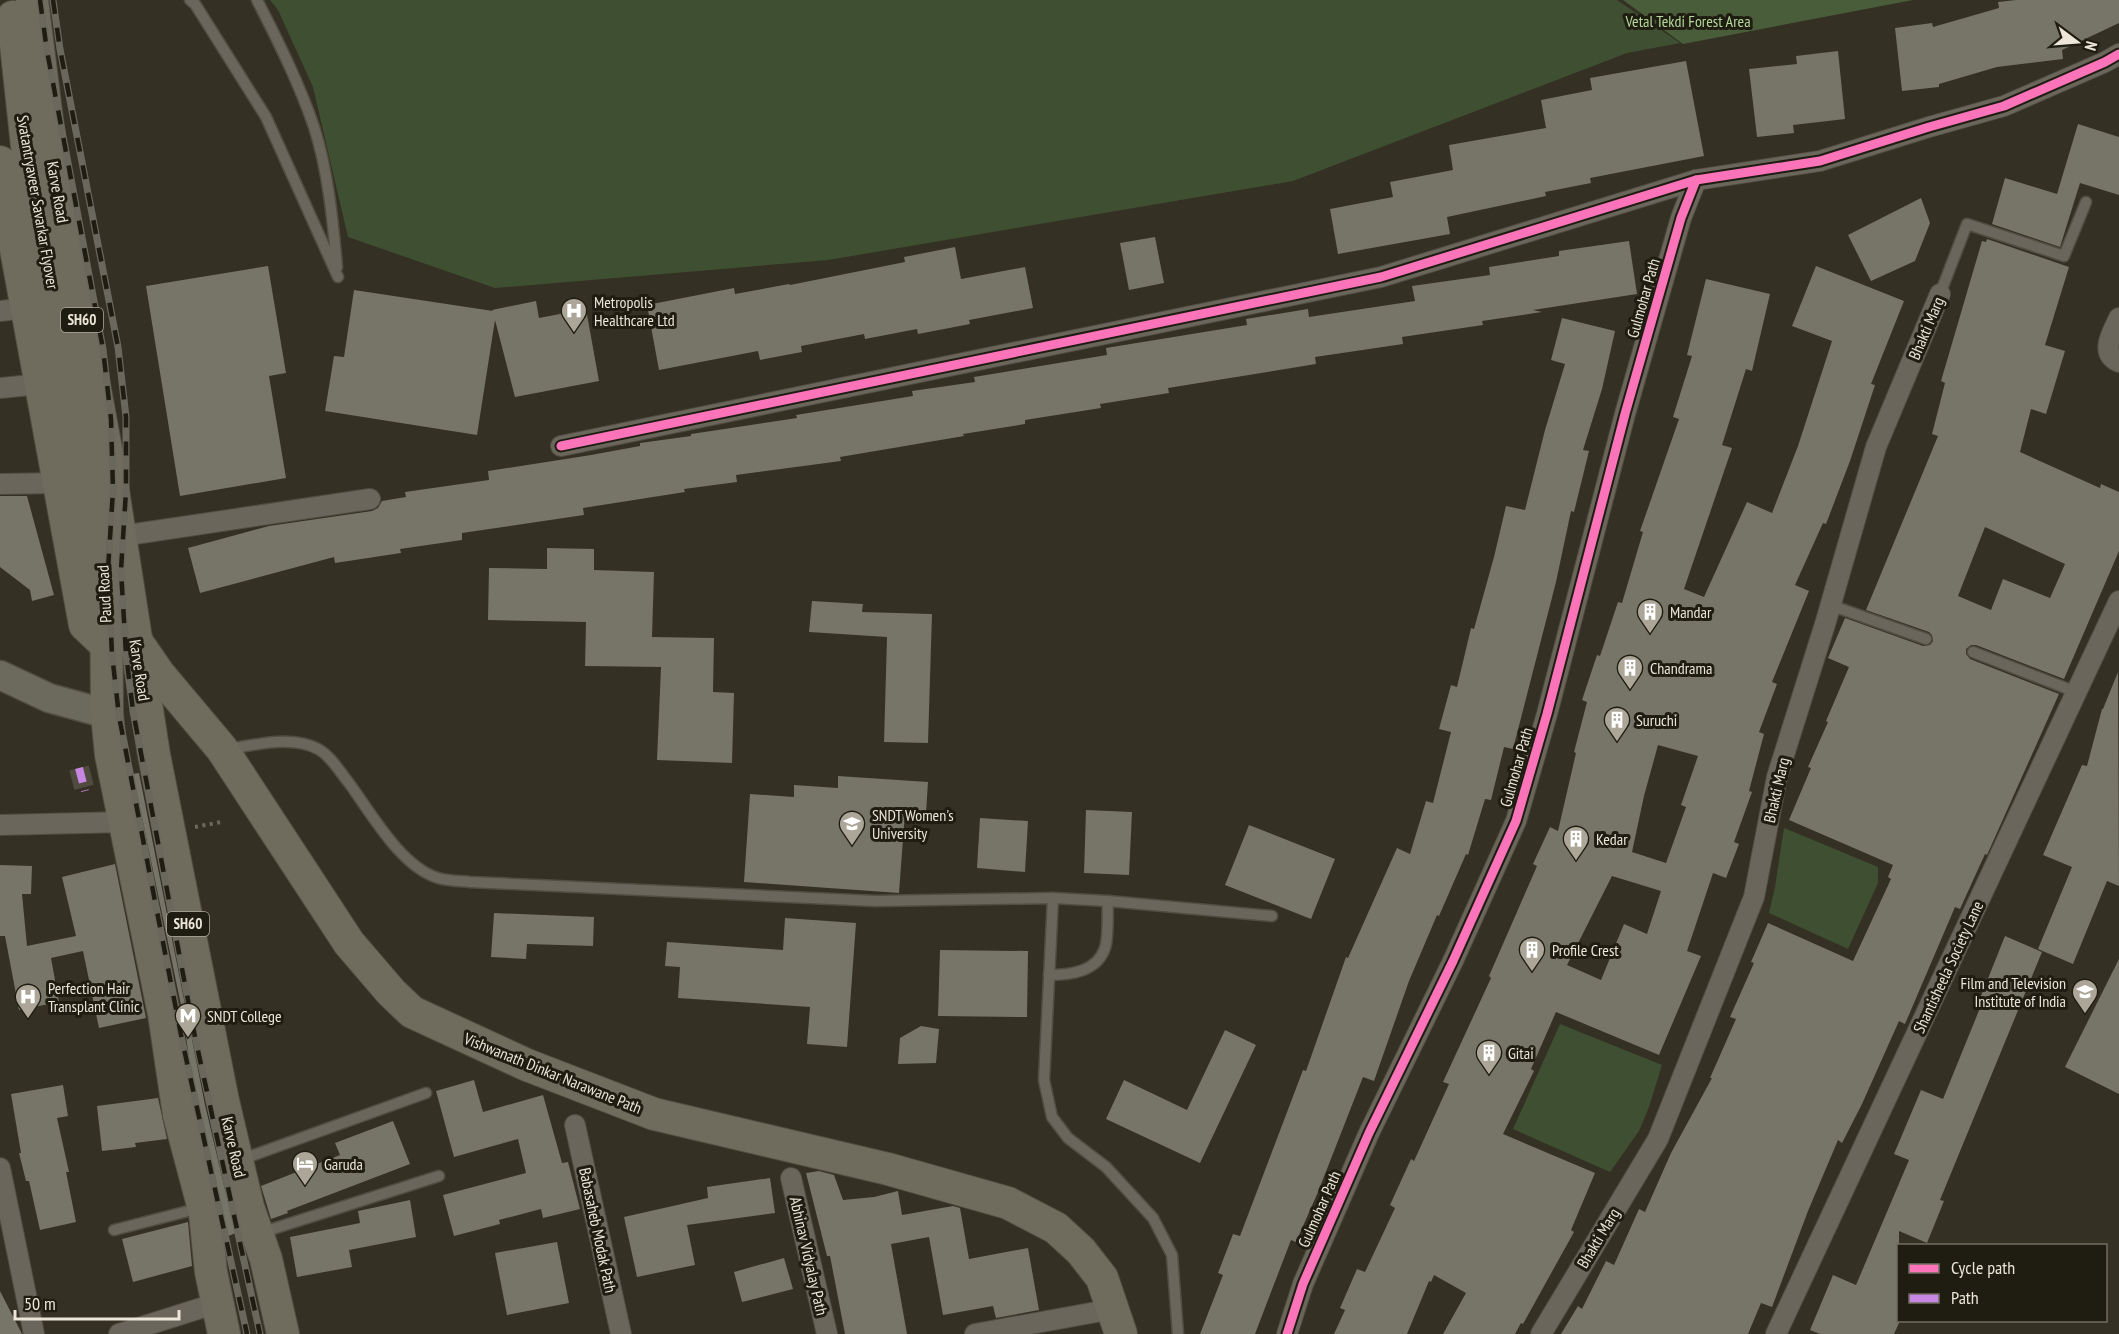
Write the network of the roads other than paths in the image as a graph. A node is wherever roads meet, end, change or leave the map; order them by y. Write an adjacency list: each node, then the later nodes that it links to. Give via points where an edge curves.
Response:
1 (12, 0): 21 (main road, Svatantryaveer Savarkar Flyover / SH60, via 28,155)
2 (32, 0): 21 (main road, Karve Road / SH60)
3 (207, 0): 5 (lane)
4 (257, 0): 5 (lane, via 280,44 314,128 331,202 338,277 266,117)
5 (193, 2)
6 (2119, 54): 8 (street, via 2004,106 1820,162)
7 (0, 162): 10 (main road, Karve Road)
8 (1696, 180): 17 (street, via 1382,277); 59 (street, Gulmohar Path, via 1681,218 1628,402 1516,821 1364,1144 1303,1284)
9 (2086, 202): 11 (lane, Bhakti Marg, via 2064,256 1967,224)
10 (5, 220): 12 (main road, Karve Road)
11 (1940, 294): 23 (street, Bhakti Marg, via 1876,447)
12 (13, 310): 15 (main road, Karve Road)
13 (2119, 318): 14 (street, via 2107,350)
14 (2119, 363)
15 (40, 384): 16 (street); 18 (main road, Karve Road)
16 (0, 388)
17 (561, 446)
18 (58, 483): 19 (street); 25 (main road, Karve Road, via 85,625)
19 (0, 484)
20 (370, 499): 21 (street)
21 (110, 540): 25 (main road, Paud Road / SH60, via 106,580)
22 (2119, 601): 28 (street, Shantisheela Society Lane)
23 (1830, 604): 24 (lane); 60 (street, Bhakti Marg, via 1777,777 1754,897 1725,974 1658,1139)
24 (1926, 639)
25 (120, 642): 29 (main road, Karve Road / SH60); 30 (main road, Vishwanath Dinkar Narawane Path, via 159,674); 39 (main road, Karve Road / SH60, via 156,766)
26 (1973, 652): 28 (lane)
27 (0, 675): 29 (street, via 49,698)
28 (2076, 692): 61 (street, Shantisheela Society Lane)
29 (107, 714): 31 (main road, Karve Road / SH60)
30 (222, 749): 33 (lane, via 281,742 319,749 415,867 438,878 876,901); 48 (main road, Vishwanath Dinkar Narawane Path, via 350,943 412,1012 527,1065 654,1114 888,1169 1008,1203 1056,1228 1081,1251 1102,1278)
31 (125, 822): 32 (street); 43 (main road, Karve Road / SH60, via 164,1014 179,1115)
32 (0, 825)
33 (1053, 898): 34 (lane); 36 (lane)
34 (1108, 901): 35 (lane); 36 (lane, via 1105,948 1099,959 1083,972)
35 (1272, 916)
36 (1049, 975): 58 (lane, via 1044,1080 1052,1117 1068,1138 1106,1167 1153,1218 1172,1255)
37 (426, 1094): 39 (lane)
38 (575, 1125): 55 (street, Babasaheb Modak Path)
39 (237, 1162): 46 (main road, Karve Road / SH60)
40 (0, 1168): 44 (street)
41 (439, 1176): 46 (lane)
42 (791, 1178): 56 (street, Abhinav Vidyalay Path)
43 (204, 1210): 45 (lane); 46 (main road); 47 (main road, Karve Road / SH60)
44 (6, 1228): 49 (street)
45 (114, 1230)
46 (245, 1243): 52 (main road); 53 (main road); 54 (main road, Karve Road / SH60, via 266,1259)
47 (218, 1303): 50 (street); 51 (main road, Karve Road / SH60)
48 (1117, 1322): 57 (street)
49 (34, 1334)
50 (119, 1334)
51 (224, 1334)
52 (239, 1334)
53 (266, 1334)
54 (283, 1334)
55 (621, 1334)
56 (827, 1334)
57 (975, 1334)
58 (1178, 1334)
59 (1287, 1334)
60 (1541, 1334)
61 (1776, 1334)

